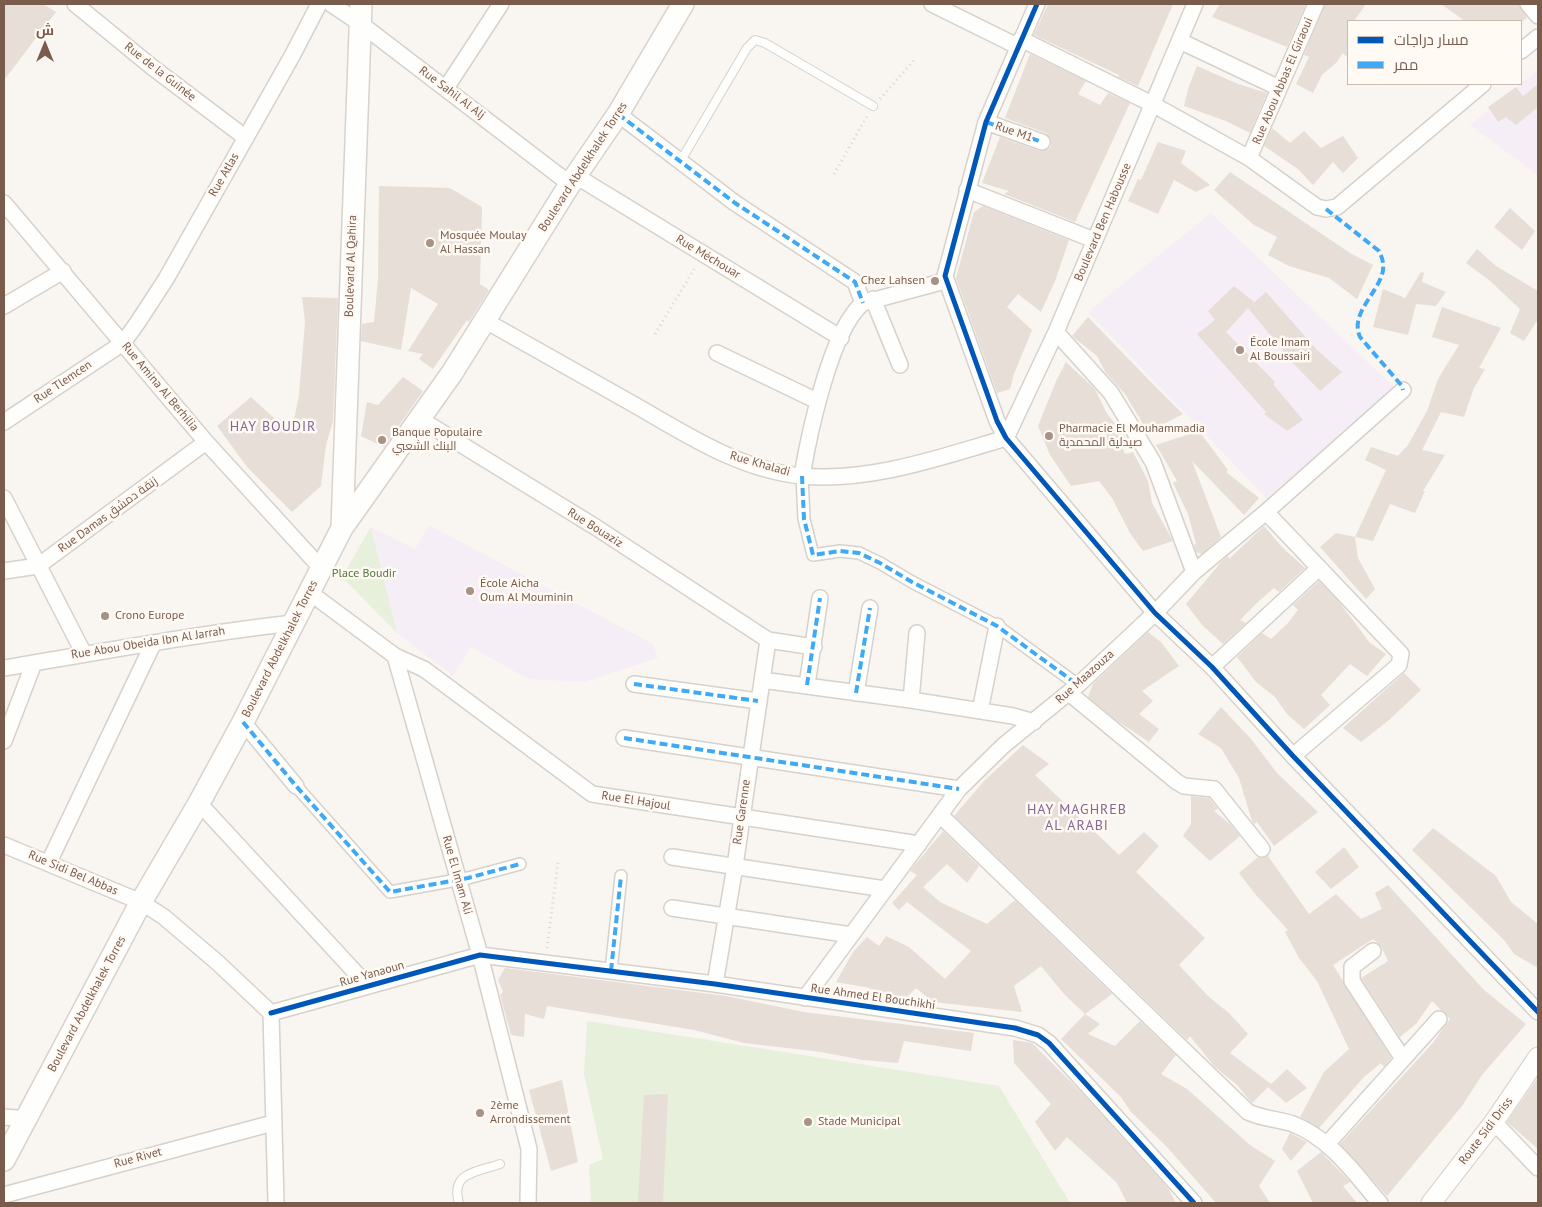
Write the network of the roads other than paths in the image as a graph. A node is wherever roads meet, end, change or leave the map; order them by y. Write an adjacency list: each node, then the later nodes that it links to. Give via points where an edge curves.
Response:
1 (75, 4): 24 (street, Rue de la Guinée)
2 (319, 4): 24 (street, Rue Atlas)
3 (331, 4): 11 (street, Rue Sahil Al Alj)
4 (501, 4): 18 (street)
5 (683, 4): 22 (main road, Boulevard Abdelkhalek Torres)
6 (932, 4): 15 (street)
7 (1037, 4): 15 (street)
8 (1195, 4): 14 (street, Boulevard Ben Habousse)
9 (1316, 4): 19 (street, Rue Abou Abbas El Giraoui)
10 (1528, 4): 12 (street)
11 (361, 14): 18 (street, Rue Sahil Al Alj); 51 (main road, Boulevard Al Qahira)
12 (1538, 16)
13 (1538, 37): 16 (street)
14 (1180, 41): 19 (street); 20 (street, Boulevard Ben Habousse)
15 (1019, 43): 20 (street); 23 (street)
16 (1522, 51)
17 (1482, 85): 26 (street, via 1338,207 1317,207)
18 (446, 88): 28 (street, Rue Sahil Al Alj)
19 (1280, 88): 26 (street, Rue Abou Abbas El Giraoui)
20 (1154, 105): 26 (street); 31 (street, Boulevard Ben Habousse)
21 (873, 106): 27 (lane, via 755,40 747,48)
22 (618, 114): 27 (street); 28 (main road, Boulevard Abdelkhalek Torres)
23 (986, 122): 25 (street, Rue M1); 29 (street)
24 (246, 138): 39 (street, Rue Atlas, via 166,279)
25 (1042, 142)
26 (1249, 158)
27 (680, 162): 34 (street, via 735,203 855,282)
28 (573, 180): 36 (main road, Boulevard Abdelkhalek Torres); 38 (street, Rue Méchouar)
29 (967, 190): 31 (street); 33 (street)
30 (4, 203): 32 (street, Rue Amina Al Berhilia)
31 (1094, 240): 37 (street, Boulevard Ben Habousse)
32 (63, 271): 35 (street); 39 (street, Rue Amina Al Berhilia)
33 (945, 281): 34 (street); 46 (street, via 993,412)
34 (868, 301): 38 (street, via 849,319); 41 (street)
35 (4, 306)
36 (484, 320): 44 (main road, Boulevard Abdelkhalek Torres); 48 (street, Rue Khaladi, via 714,450 764,468)
37 (1056, 332): 46 (street, Boulevard Ben Habousse); 56 (street, via 1111,393 1153,462)
38 (841, 338): 43 (street)
39 (123, 343): 45 (street, Rue Tlemcen); 47 (street, Rue Amina Al Berhilia)
40 (717, 353): 43 (street)
41 (900, 365)
42 (1403, 390): 50 (street, Rue Maazouza)
43 (817, 401): 48 (street)
44 (420, 419): 51 (main road, Boulevard Abdelkhalek Torres); 64 (street, Rue Bouaziz, via 597,528)
45 (4, 422)
46 (1006, 438): 48 (street, Rue Khaladi, via 882,471); 60 (street)
47 (206, 442): 52 (street, Rue Damas زنقة دمشق); 53 (street, Rue Amina Al Berhilia)
48 (802, 476): 62 (street, via 804,519 813,555 840,551 859,553)
49 (4, 498): 52 (street)
50 (1266, 512): 54 (street); 56 (street, Rue Maazouza)
51 (342, 528): 53 (main road, Boulevard Abdelkhalek Torres)
52 (38, 566): 55 (street, Rue Damas زنقة دمشق); 67 (street)
53 (321, 568): 57 (main road, Boulevard Abdelkhalek Torres)
54 (1319, 568): 70 (street); 84 (street, via 1401,654 1402,659)
55 (4, 571)
56 (1194, 572): 60 (street, Rue Maazouza)
57 (309, 592): 61 (main road, Boulevard Abdelkhalek Torres); 68 (street)
58 (820, 598): 66 (street)
59 (870, 608): 76 (street)
60 (1155, 613): 70 (street); 75 (street, Rue Maazouza)
61 (293, 622): 65 (street, Rue Abou Obeida Ibn Al Jarrah); 80 (main road, Boulevard Abdelkhalek Torres)
62 (997, 626): 75 (street); 79 (street)
63 (917, 632): 77 (street)
64 (768, 640): 66 (street); 72 (street, Rue Garenne)
65 (153, 644): 67 (street, Rue Abou Obeida Ibn Al Jarrah); 95 (street)
66 (814, 647): 74 (street)
67 (84, 654): 69 (street, Rue Abou Obeida Ibn Al Jarrah)
68 (394, 656): 90 (street, Rue El Hajoul, via 424,669 592,794); 99 (street, Rue El Imam Ali)
69 (34, 663): 71 (street, Rue Abou Obeida Ibn Al Jarrah); 83 (street)
70 (1212, 667): 84 (street)
71 (4, 668)
72 (762, 680): 74 (street); 78 (street, Rue Garenne)
73 (634, 684): 78 (street)
74 (807, 685): 76 (street)
75 (1074, 689): 81 (street, Rue Maazouza); 93 (street, via 1177,782 1184,786 1214,789)
76 (856, 693): 77 (street)
77 (911, 700): 79 (street)
78 (758, 701): 85 (street, Rue Garenne)
79 (980, 711): 81 (street)
80 (243, 722): 86 (street); 88 (main road, Boulevard Abdelkhalek Torres)
81 (1034, 722): 87 (street, Rue Maazouza, via 1004,745)
82 (624, 738): 85 (street)
83 (4, 740)
84 (1293, 756): 111 (street)
85 (750, 757): 87 (street); 90 (street, Rue Garenne)
86 (296, 786): 99 (street, via 390,892)
87 (959, 789): 89 (street, Rue Maazouza)
88 (199, 803): 101 (main road, Boulevard Abdelkhalek Torres); 109 (street)
89 (940, 815): 91 (street, Rue Maazouza); 120 (street, via 1248,1112 1293,1125)
90 (741, 818): 91 (street, Rue El Hajoul); 97 (street, Rue Garenne)
91 (919, 844): 100 (street, Rue Maazouza)
92 (4, 845): 95 (street, Rue Sidi Bel Abbas)
93 (1262, 849)
94 (672, 857): 97 (street)
95 (49, 862): 101 (street, Rue Sidi Bel Abbas)
96 (520, 864): 99 (street)
97 (735, 866): 100 (street); 103 (street, Rue Garenne)
98 (621, 876): 107 (street)
99 (458, 879): 106 (street, Rue El Imam Ali)
100 (885, 889): 104 (street, Rue Maazouza)
101 (141, 902): 112 (street, Rue Sidi Bel Abbas, via 164,917 218,963); 117 (main road, Boulevard Abdelkhalek Torres)
102 (672, 908): 103 (street)
103 (726, 917): 104 (street); 108 (street, Rue Garenne)
104 (851, 935): 110 (street, Rue Maazouza)
105 (1373, 951): 115 (street, via 1352,967 1352,981)
106 (480, 955): 107 (street, Rue Ahmed El Bouchikhi); 109 (street, Rue Yanaoun); 128 (street, Rue El Imam Ali, via 529,1149)
107 (610, 971): 108 (street, Rue Ahmed El Bouchikhi)
108 (715, 984): 110 (street, Rue Ahmed El Bouchikhi)
109 (367, 985): 112 (street, Rue Yanaoun)
110 (805, 998): 125 (street, Rue Ahmed El Bouchikhi, via 1015,1028 1038,1036 1049,1043)
111 (1538, 1012)
112 (270, 1013): 119 (street)
113 (1439, 1019): 115 (street)
114 (1538, 1057): 118 (street, Route Sidi Driss)
115 (1403, 1059): 120 (street)
116 (4, 1116): 117 (street)
117 (27, 1120): 121 (main road, Boulevard Abdelkhalek Torres)
118 (1494, 1122): 123 (street); 130 (street, Route Sidi Driss)
119 (273, 1123): 124 (street, Rue Rivet); 126 (street)
120 (1328, 1143): 129 (street)
121 (4, 1160)
122 (500, 1164): 127 (lane, via 462,1177 457,1184)
123 (1538, 1168)
124 (4, 1195)
125 (1192, 1202)
126 (276, 1203)
127 (459, 1203)
128 (525, 1203)
129 (1380, 1203)
130 (1431, 1203)

